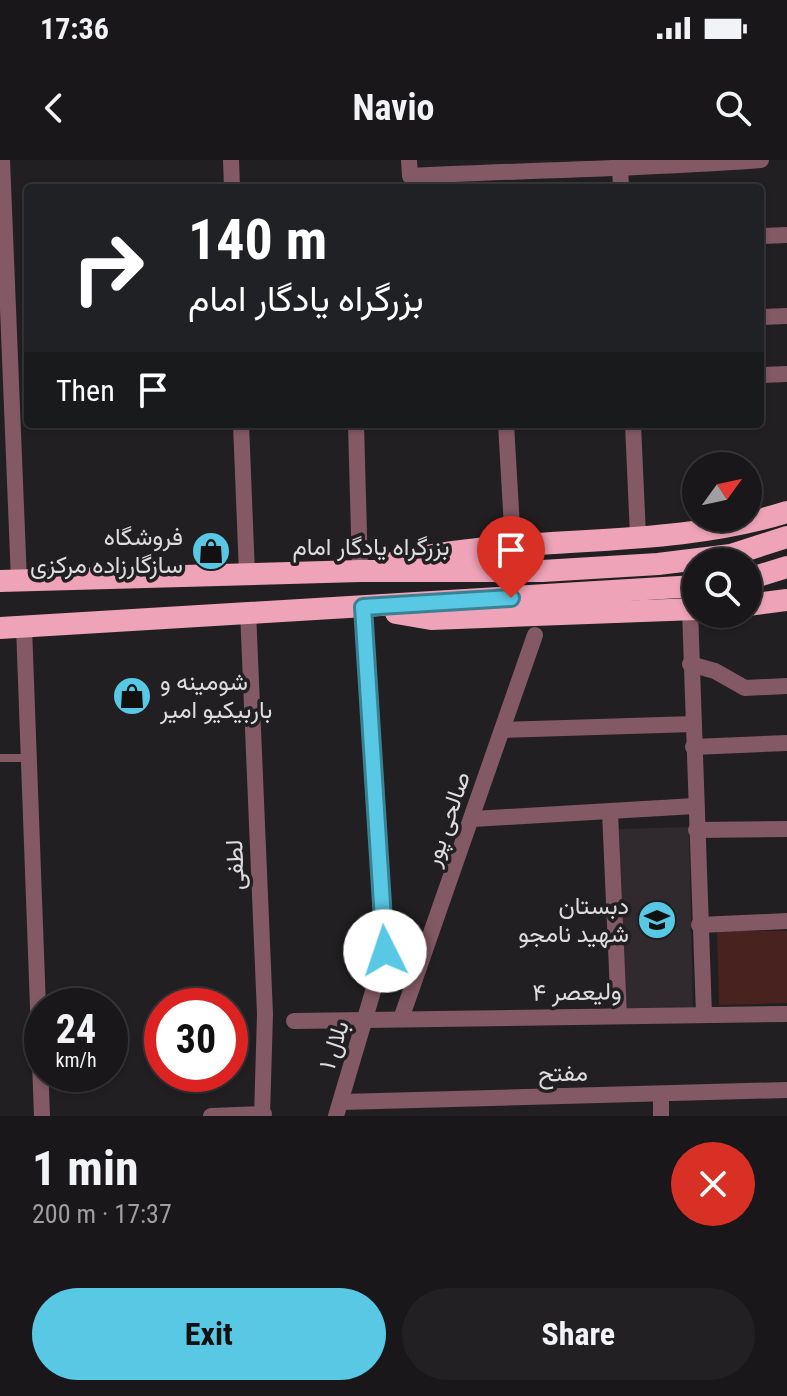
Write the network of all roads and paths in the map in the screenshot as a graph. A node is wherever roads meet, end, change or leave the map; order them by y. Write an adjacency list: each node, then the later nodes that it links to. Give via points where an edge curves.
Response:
1 (2, 160): 28 (street)
2 (231, 160): 8 (street)
3 (761, 160): 5 (street)
4 (569, 164): 6 (street); 7 (street)
5 (668, 164): 6 (street)
6 (620, 167): 9 (street)
7 (410, 168)
8 (232, 184)
9 (621, 184)
10 (787, 235): 11 (street)
11 (764, 236)
12 (787, 316): 13 (street)
13 (764, 317)
14 (787, 374): 15 (street)
15 (764, 375)
16 (241, 428): 26 (street)
17 (356, 428): 25 (street)
18 (506, 428): 23 (street)
19 (633, 428): 21 (street)
20 (787, 512): 21 (highway, via 744,523)
21 (638, 536): 23 (highway)
22 (787, 537): 25 (highway, بزرگراه یادگار امام, via 731,555 658,564)
23 (513, 545): 25 (highway)
24 (787, 567): 27 (highway)
25 (360, 571): 26 (highway, بزرگراه یادگار امام)
26 (247, 574): 28 (highway, بزرگراه یادگار امام)
27 (762, 575)
28 (9, 581)
29 (682, 587): 32 (highway)
30 (787, 600): 31 (highway)
31 (762, 603)
32 (363, 607): 33 (highway, via 431,619); 34 (highway); 57 (street, بلال ۱, via 385,951)
33 (682, 609)
34 (248, 611): 35 (highway); 63 (street, لطفی, via 265,1014)
35 (24, 627): 36 (highway); 46 (street)
36 (0, 628)
37 (692, 628): 39 (street)
38 (535, 635): 42 (street, صالحی پور)
39 (690, 664): 40 (street, via 745,688); 41 (street)
40 (787, 686)
41 (694, 724): 42 (street); 44 (street)
42 (503, 730): 49 (street, صالحی پور)
43 (787, 743): 44 (street)
44 (693, 747): 47 (street)
45 (0, 758): 46 (lane)
46 (28, 758): 64 (street)
47 (695, 806): 48 (street); 51 (street)
48 (610, 812): 49 (street); 56 (street)
49 (473, 819): 58 (street, صالحی پور)
50 (787, 829): 51 (street)
51 (696, 830): 53 (street)
52 (787, 921): 53 (street)
53 (699, 925): 55 (street)
54 (787, 1014): 55 (street, ولیعصر ۴)
55 (704, 1015): 56 (street, ولیعصر ۴)
56 (619, 1016): 58 (street, ولیعصر ۴)
57 (368, 1019): 58 (street, ولیعصر ۴); 59 (street, ولیعصر ۴); 62 (street, بلال ۱)
58 (401, 1019)
59 (294, 1021)
60 (787, 1090): 61 (street, مفتح)
61 (661, 1094): 62 (street, مفتح); 66 (street)
62 (339, 1109)
63 (263, 1115): 65 (street)
64 (42, 1116)
65 (211, 1116)
66 (661, 1116)

